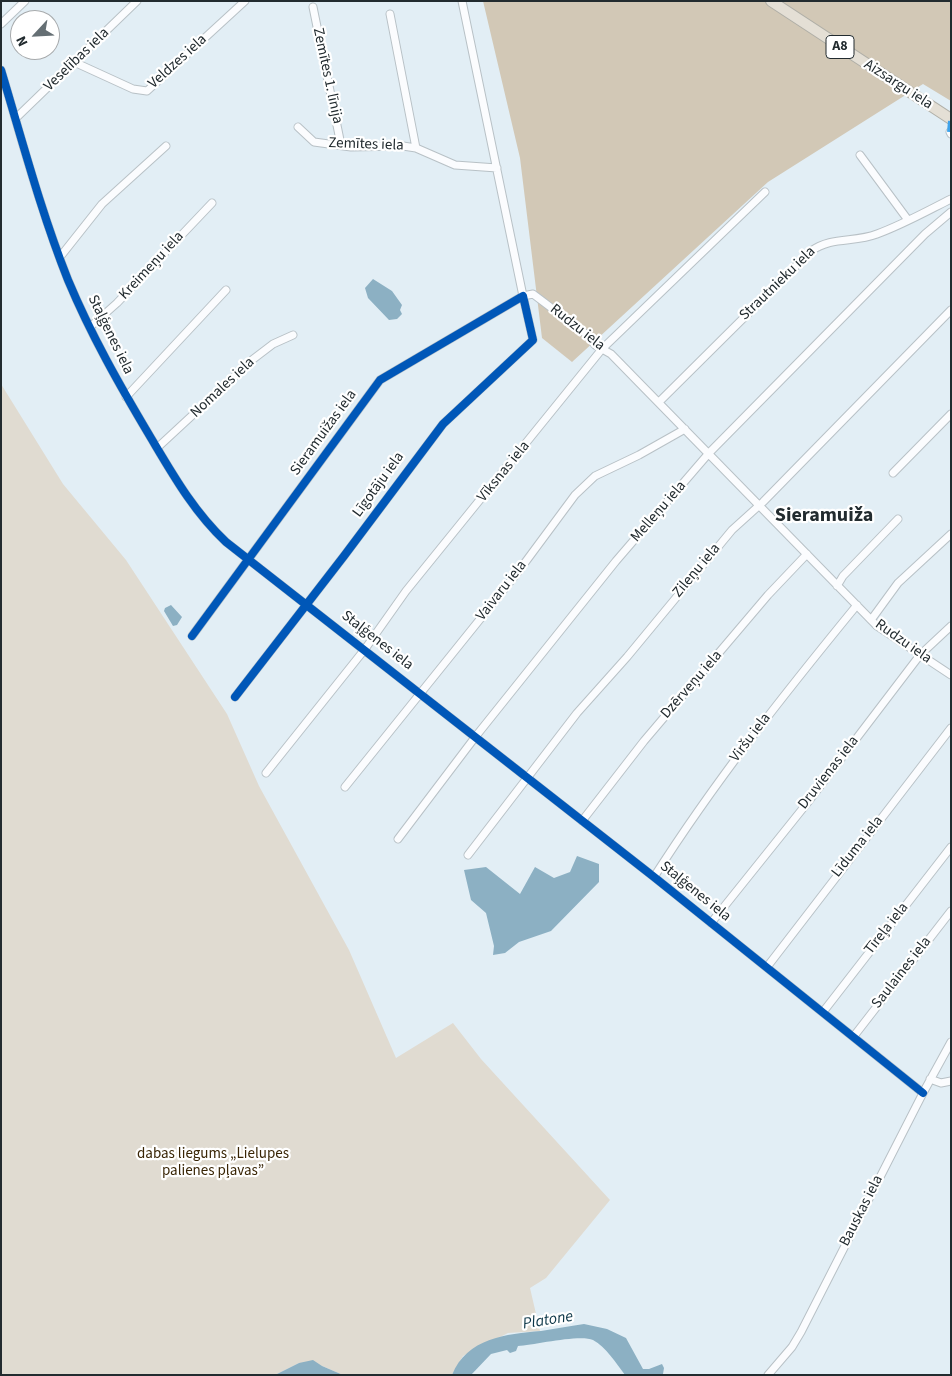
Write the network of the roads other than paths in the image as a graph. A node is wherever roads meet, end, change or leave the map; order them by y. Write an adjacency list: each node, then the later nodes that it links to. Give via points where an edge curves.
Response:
1 (25, 1): 8 (street)
2 (137, 1): 9 (street, Veselības iela)
3 (245, 1): 9 (street, Veldzes iela, via 147,91 133,89)
4 (462, 1): 18 (street)
5 (770, 1): 12 (highway, Aizsargu iela / A8)
6 (313, 7): 14 (street, Zemītes 1. līnija)
7 (390, 14): 16 (street)
8 (1, 24)
9 (74, 62): 11 (street, Veselības iela)
10 (1, 70): 11 (street, Staļģenes iela)
11 (16, 118): 24 (street, Staļģenes iela)
12 (951, 119)
13 (298, 126): 14 (street, Zemītes iela, via 314,142)
14 (341, 145): 16 (street, Zemītes iela)
15 (166, 146): 24 (street, via 102,204)
16 (416, 148): 18 (street, Zemītes iela, via 454,165)
17 (860, 155): 23 (street)
18 (498, 168): 26 (street)
19 (765, 192): 30 (street, Vīksnas iela)
20 (951, 199): 23 (street, Strautnieku iela)
21 (212, 203): 28 (street, Kreimeņu iela)
22 (951, 212): 36 (street, Melleņu iela, via 925,234)
23 (908, 220): 32 (street, Strautnieku iela, via 877,234 859,239 840,239 810,251)
24 (60, 257): 28 (street, Staļģenes iela)
25 (226, 290): 31 (street)
26 (523, 296): 30 (street, Rudzu iela, via 533,294); 42 (street, Sieramuižas iela, via 380,380); 44 (street, Līgotāju iela, via 533,340 442,424)
27 (951, 310): 38 (street, Zileņu iela)
28 (90, 327): 31 (street, Staļģenes iela)
29 (293, 335): 35 (street, Nomales iela, via 273,344 252,360)
30 (602, 349): 32 (street, Rudzu iela); 49 (street, Vīksnas iela, via 406,592)
31 (126, 397): 35 (street, Staļģenes iela)
32 (659, 402): 34 (street, Rudzu iela)
33 (951, 414): 37 (street)
34 (685, 429): 36 (street, Rudzu iela); 52 (street, Vaivaru iela, via 639,456 595,476 576,495)
35 (157, 448): 42 (street, Staļģenes iela, via 207,524)
36 (709, 453): 38 (street, Rudzu iela); 55 (street, Melleņu iela, via 616,561)
37 (893, 473)
38 (760, 505): 41 (street, Rudzu iela); 57 (street, Zileņu iela, via 726,537)
39 (898, 519): 43 (street, via 843,576)
40 (951, 534): 46 (street, via 898,582)
41 (807, 554): 43 (street, Rudzu iela); 59 (street, Dzērveņu iela, via 644,741)
42 (249, 559): 44 (street, Staļģenes iela); 48 (street, Sieramuižas iela)
43 (838, 586): 45 (street, Rudzu iela)
44 (308, 604): 49 (street, Staļģenes iela); 53 (street, Līgotāju iela)
45 (857, 605): 46 (street, Rudzu iela); 63 (street, Viršu iela, via 713,789)
46 (871, 620): 50 (street, Rudzu iela)
47 (951, 626): 50 (street, Druvienas iela)
48 (192, 636)
49 (364, 649): 52 (street, Staļģenes iela); 56 (street, Vīksnas iela)
50 (920, 654): 51 (street, Rudzu iela); 65 (street, Druvienas iela)
51 (951, 675)
52 (421, 693): 55 (street, Staļģenes iela); 58 (street, Vaivaru iela)
53 (235, 697)
54 (951, 728): 66 (street, Līduma iela)
55 (476, 736): 57 (street, Staļģenes iela); 60 (street, Melleņu iela)
56 (266, 773)
57 (526, 778): 59 (street, Staļģenes iela); 62 (street, Zileņu iela)
58 (345, 786)
59 (582, 821): 63 (street, Staļģenes iela)
60 (398, 839)
61 (951, 847): 67 (street, Tīreļa iela)
62 (468, 855)
63 (654, 877): 65 (street, Staļģenes iela)
64 (951, 910): 68 (street, Saulaines iela)
65 (711, 923): 66 (street, Staļģenes iela)
66 (767, 967): 67 (street, Staļģenes iela)
67 (823, 1012): 68 (street, Staļģenes iela)
68 (854, 1036): 72 (street, Staļģenes iela)
69 (951, 1042): 70 (street, Bauskas iela)
70 (930, 1079): 71 (street); 72 (street, Bauskas iela)
71 (951, 1082)
72 (922, 1093): 73 (street, Bauskas iela, via 801,1332)
73 (768, 1375)

